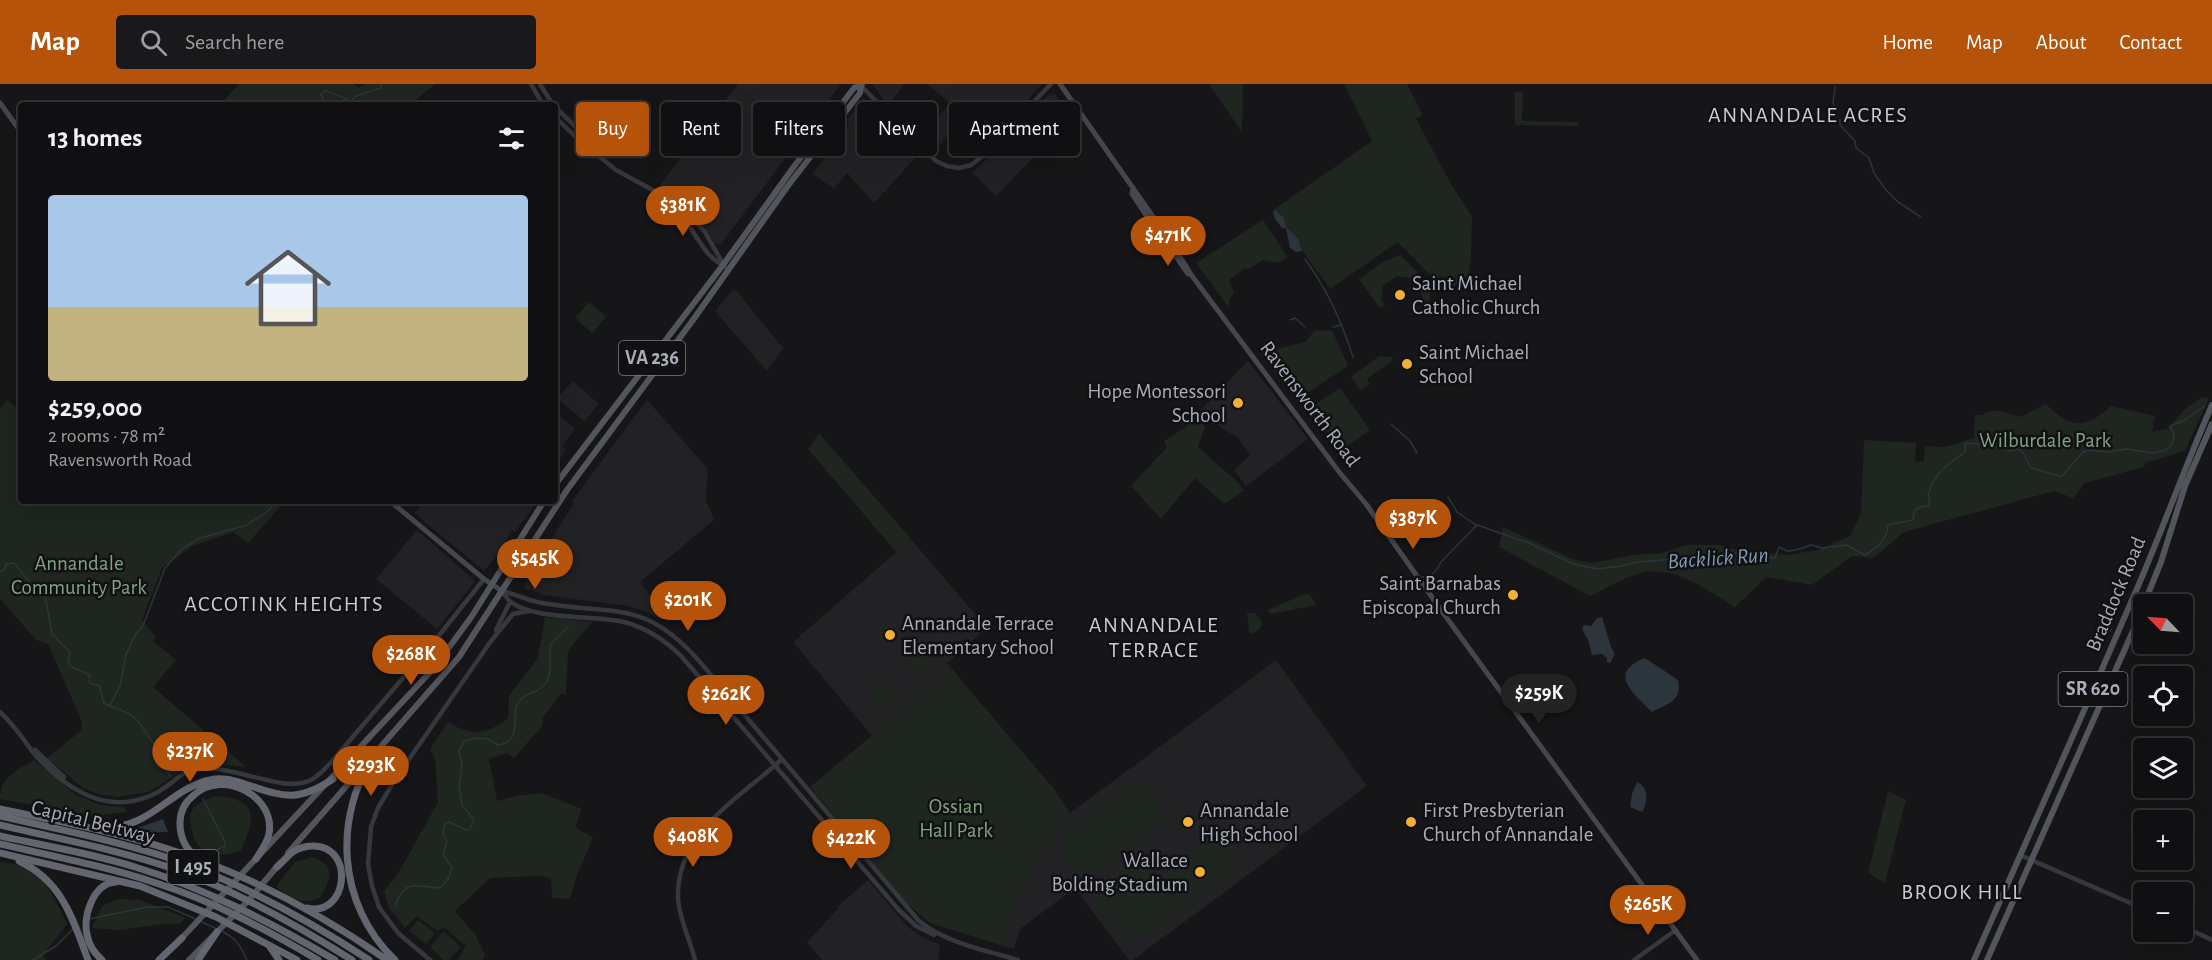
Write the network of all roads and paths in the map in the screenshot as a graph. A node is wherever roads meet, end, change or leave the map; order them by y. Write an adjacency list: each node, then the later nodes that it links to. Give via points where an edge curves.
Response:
1 (531, 84): 6 (street)
2 (540, 84): 7 (street)
3 (1051, 84): 5 (street, via 980,159 955,168 936,161)
4 (1059, 84): 16 (main road, Ravensworth Road)
5 (860, 85): 18 (main road, VA 236, via 801,157); 19 (main road, VA 236, via 858,94)
6 (541, 102)
7 (551, 102)
8 (0, 103): 12 (main road)
9 (558, 110): 11 (street)
10 (558, 120): 13 (street)
11 (576, 127)
12 (18, 128)
13 (576, 137)
14 (600, 156): 15 (street, via 616,170)
15 (658, 193): 18 (street, via 706,253); 18 (street, via 666,195 699,224)
16 (1159, 230): 17 (main road, Ravensworth Road, via 1158,237); 17 (main road, Ravensworth Road, via 1167,229)
17 (1166, 238): 57 (main road, Ravensworth Road, via 1181,266 1366,504)
18 (723, 265): 19 (street); 22 (main road, VA 236)
19 (728, 271): 26 (main road, VA 236, via 579,473)
20 (2212, 405): 47 (main road, Braddock Road / SR 620)
21 (2212, 423): 30 (main road, Braddock Road / SR 620, via 2185,486)
22 (558, 481)
23 (394, 504): 27 (main road)
24 (542, 504): 28 (main road)
25 (547, 560): 26 (main road, via 530,556)
26 (520, 562): 29 (main road, VA 236)
27 (484, 579): 28 (main road); 35 (street, via 334,759 311,780 291,785 200,768 185,773 151,796 122,802 98,799 69,784 38,758)
28 (492, 585): 29 (main road); 39 (main road, via 434,668)
29 (502, 591): 31 (street); 36 (main road, VA 236, via 449,669); 37 (street, via 542,603 624,611 656,622 689,650)
30 (2148, 594)
31 (510, 602): 32 (street); 34 (street)
32 (535, 611): 34 (street, via 513,614); 38 (street, via 623,622 652,632 682,657)
33 (2133, 630): 49 (main road, Braddock Road / SR 620)
34 (491, 641): 79 (street, via 383,797 369,838 369,875 379,907 398,933)
35 (0, 712)
36 (377, 751): 51 (main road, VA 236); 78 (highway, via 358,782 351,805 348,860 360,912 375,938)
37 (782, 759): 38 (street); 52 (street)
38 (775, 765): 53 (street); 80 (street, via 704,827 684,859 678,899)
39 (333, 779): 42 (highway, via 316,790 294,796 212,779 137,822 114,828); 48 (main road)
40 (0, 809): 42 (highway)
41 (0, 816): 76 (highway, Capital Beltway / I 495, via 117,843 189,866 282,909)
42 (73, 824): 50 (highway, via 141,840)
43 (0, 825): 75 (highway, I 495, via 124,854 192,875 256,904)
44 (0, 836): 74 (highway, I 495, via 114,861 172,880 254,916)
45 (0, 844): 73 (highway, Capital Beltway / I 495, via 167,886 252,923)
46 (0, 854): 54 (highway); 65 (highway, via 28,865 58,891)
47 (2020, 855): 49 (street); 84 (main road, Braddock Road / SR 620)
48 (256, 859): 50 (highway, via 269,826 259,802 244,790 213,784 190,798 180,821 185,845); 60 (main road)
49 (2031, 860): 56 (street); 85 (main road, Braddock Road / SR 620)
50 (213, 866): 55 (highway)
51 (277, 867): 55 (highway, via 298,849 315,846 330,852 340,864 342,882 329,905 316,910); 59 (main road, VA 236)
52 (881, 878): 53 (street); 62 (street, via 919,921)
53 (876, 882): 62 (street, via 916,926)
54 (140, 886): 61 (highway); 65 (highway, via 110,882 100,889 86,926)
55 (290, 902): 77 (highway)
56 (2133, 904)
57 (1676, 930): 82 (street); 83 (main road, Ravensworth Road)
58 (2193, 931): 63 (street)
59 (217, 932): 64 (highway)
60 (182, 938): 68 (highway)
61 (259, 938): 71 (highway); 72 (highway)
62 (949, 938): 81 (street)
63 (2212, 939)
64 (204, 947): 69 (main road); 70 (highway)
65 (87, 948): 66 (highway); 67 (highway)
66 (88, 960)
67 (102, 960)
68 (160, 960)
69 (189, 960)
70 (198, 960)
71 (279, 960)
72 (297, 960)
73 (318, 960)
74 (335, 960)
75 (352, 960)
76 (369, 960)
77 (387, 960)
78 (395, 960)
79 (430, 960)
80 (695, 960)
81 (1018, 960)
82 (1634, 960)
83 (1697, 960)
84 (1974, 960)
85 (1988, 960)

